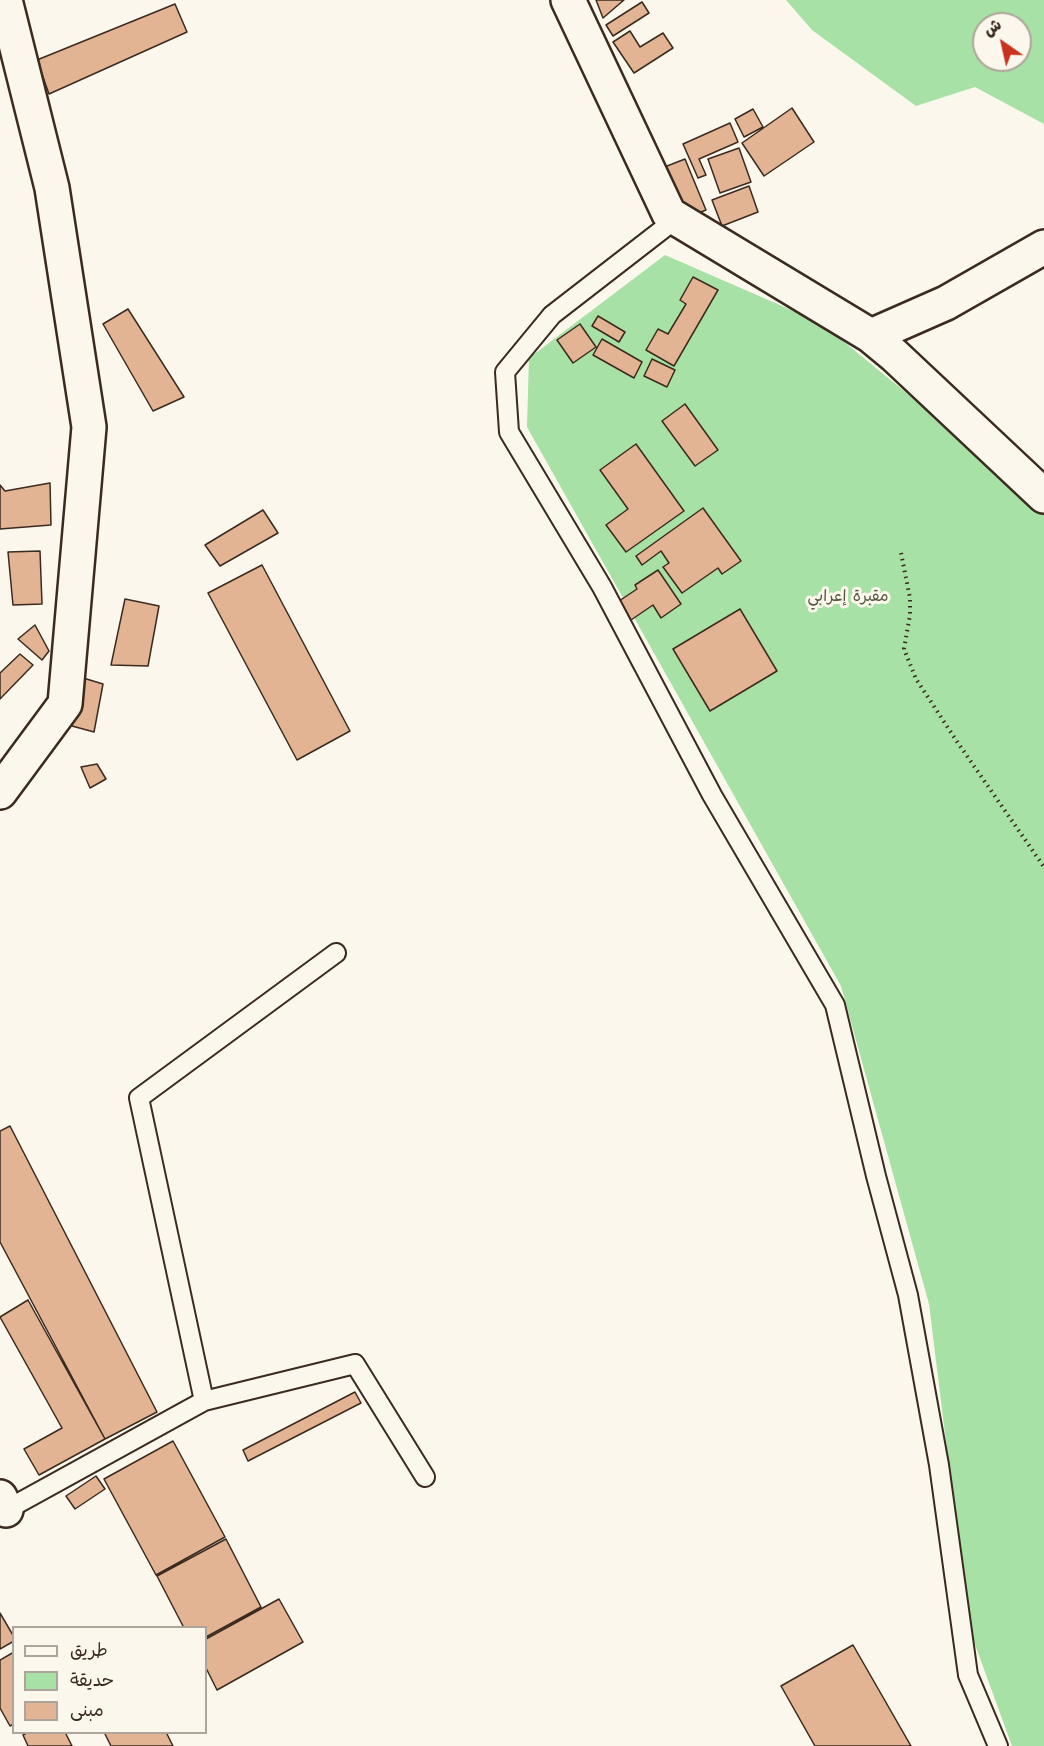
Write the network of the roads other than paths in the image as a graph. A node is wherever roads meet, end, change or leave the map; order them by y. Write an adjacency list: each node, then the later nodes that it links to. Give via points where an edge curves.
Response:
1 (5, 0): 7 (street, via 52,188 89,427 65,704)
2 (568, 0): 3 (street, via 669,214)
3 (676, 219): 5 (street); 12 (lane, via 552,315 505,372 509,432 602,587 712,795 835,1005 908,1295 939,1465 968,1675)
4 (1041, 251): 5 (street, via 946,303)
5 (871, 336): 6 (street)
6 (1044, 496)
7 (0, 792)
8 (336, 953): 9 (lane, via 139,1098)
9 (204, 1401): 10 (lane, via 355,1364); 11 (lane)
10 (425, 1477)
11 (3, 1504)
12 (998, 1746)

